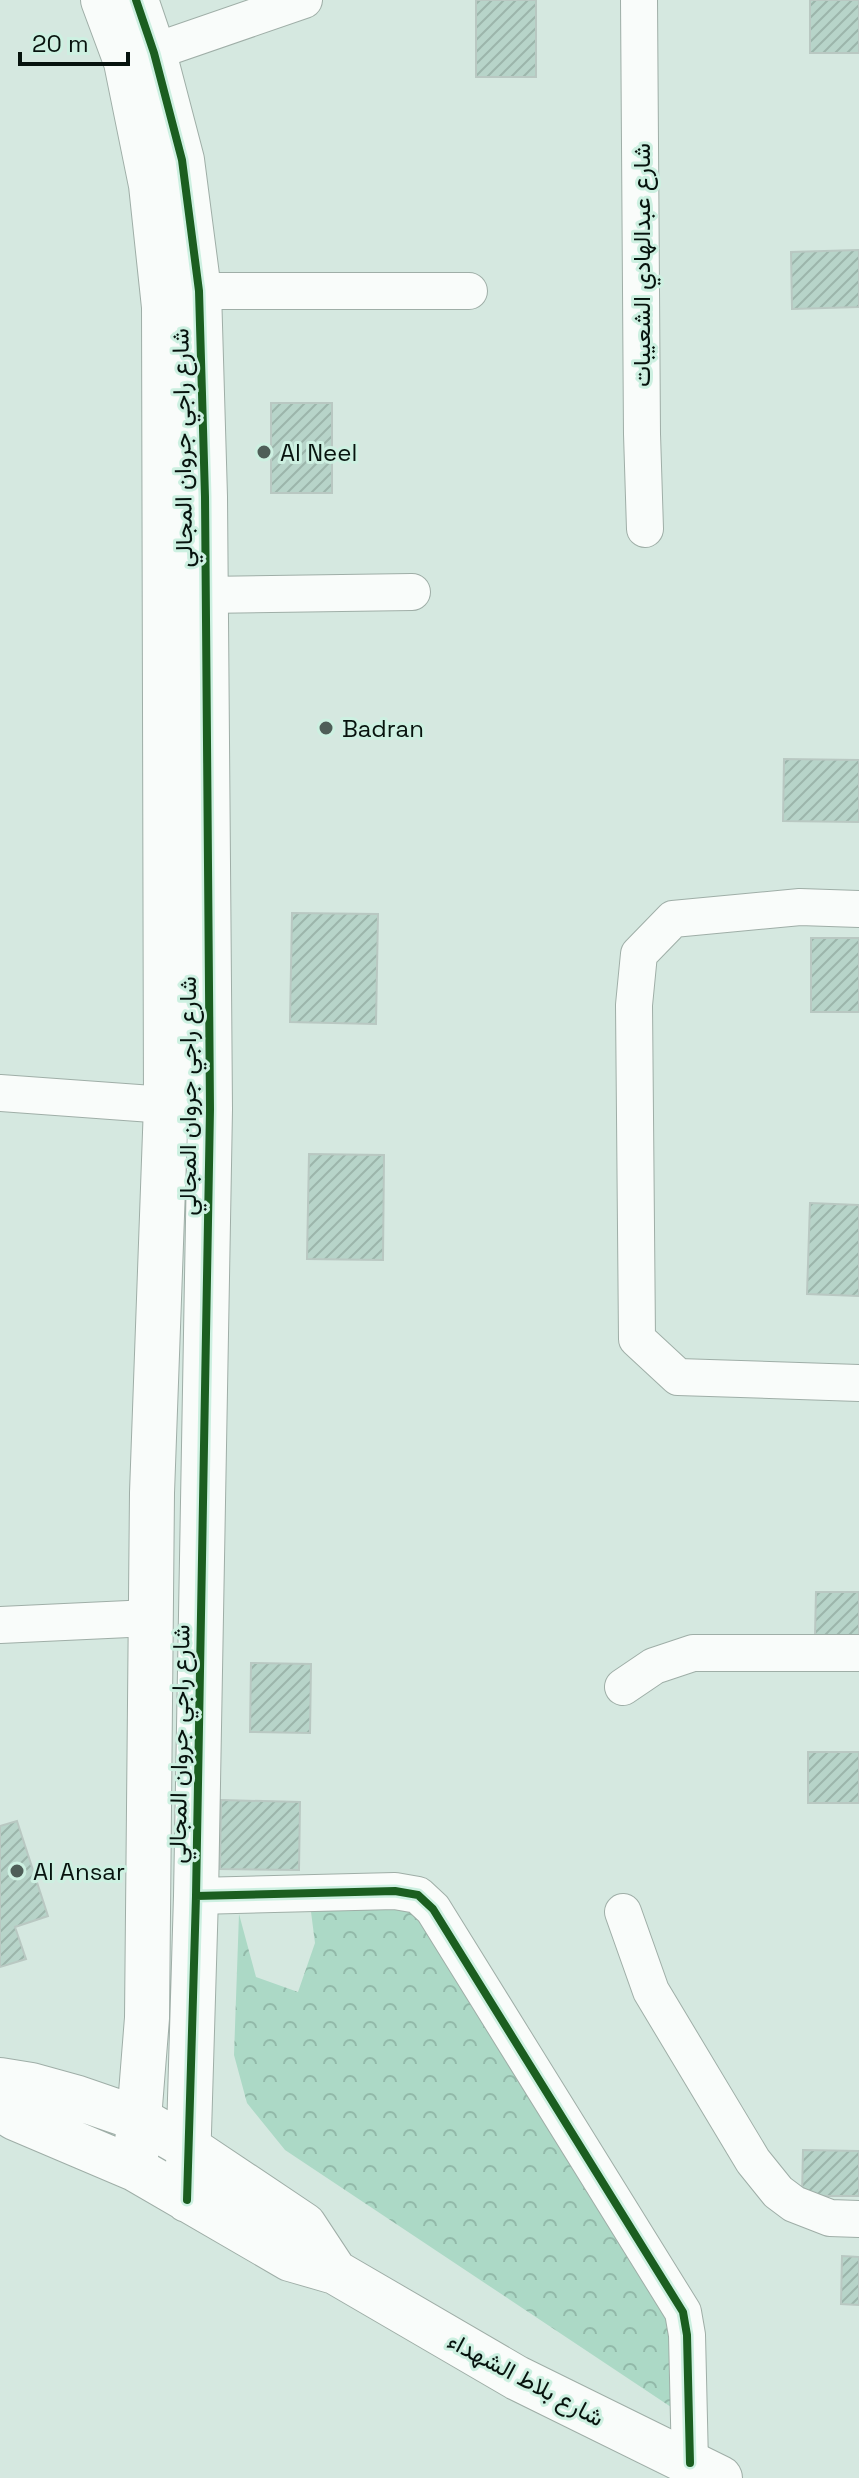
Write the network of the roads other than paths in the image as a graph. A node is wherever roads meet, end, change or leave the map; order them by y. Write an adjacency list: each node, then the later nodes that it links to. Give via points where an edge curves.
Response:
1 (103, 0): 5 (street, شارع راجي جروان المجالي)
2 (136, 0): 5 (street, شارع راجي جروان المجالي)
3 (304, 0): 5 (street)
4 (639, 0): 8 (street, شارع عبدالهادي الشعيبات)
5 (140, 57): 6 (street, شارع راجي جروان المجالي, via 182,160); 13 (street, شارع راجي جروان المجالي, via 164,307)
6 (199, 291): 7 (street); 10 (street, شارع راجي جروان المجالي)
7 (469, 291)
8 (645, 529)
9 (412, 592): 10 (street)
10 (204, 595): 14 (street, شارع راجي جروان المجالي)
11 (859, 909): 15 (street, via 800,907 673,919 639,954 634,1005 637,1339 678,1377)
12 (0, 1093): 13 (street)
13 (166, 1105): 14 (street); 16 (street, شارع راجي جروان المجالي)
14 (210, 1109): 17 (street, شارع راجي جروان المجالي)
15 (859, 1383)
16 (152, 1493): 17 (street); 18 (street, شارع راجي جروان المجالي)
17 (202, 1494): 22 (street, شارع راجي جروان المجالي)
18 (150, 1618): 19 (street); 26 (street, شارع راجي جروان المجالي, via 147,2018)
19 (0, 1625)
20 (859, 1653): 21 (street, via 693,1653 654,1666)
21 (623, 1687)
22 (196, 1896): 27 (street, شارع راجي جروان المجالي); 32 (street, via 395,1891 418,1895 433,1909 683,2312)
23 (623, 1912): 30 (street, via 651,1991 753,2161 794,2204 830,2218)
24 (0, 2080): 26 (street, شارع بلاط الشهداء)
25 (0, 2108): 28 (street, شارع بلاط الشهداء)
26 (139, 2119): 27 (street, شارع بلاط الشهداء); 28 (street, شارع راجي جروان المجالي)
27 (189, 2148): 29 (street, شارع راجي جروان المجالي); 31 (street, شارع بلاط الشهداء, via 304,2225)
28 (135, 2169): 29 (street, شارع بلاط الشهداء)
29 (187, 2200): 31 (street, شارع بلاط الشهداء, via 290,2259)
30 (859, 2219)
31 (335, 2272): 32 (street, شارع بلاط الشهداء, via 517,2378)
32 (705, 2471)

